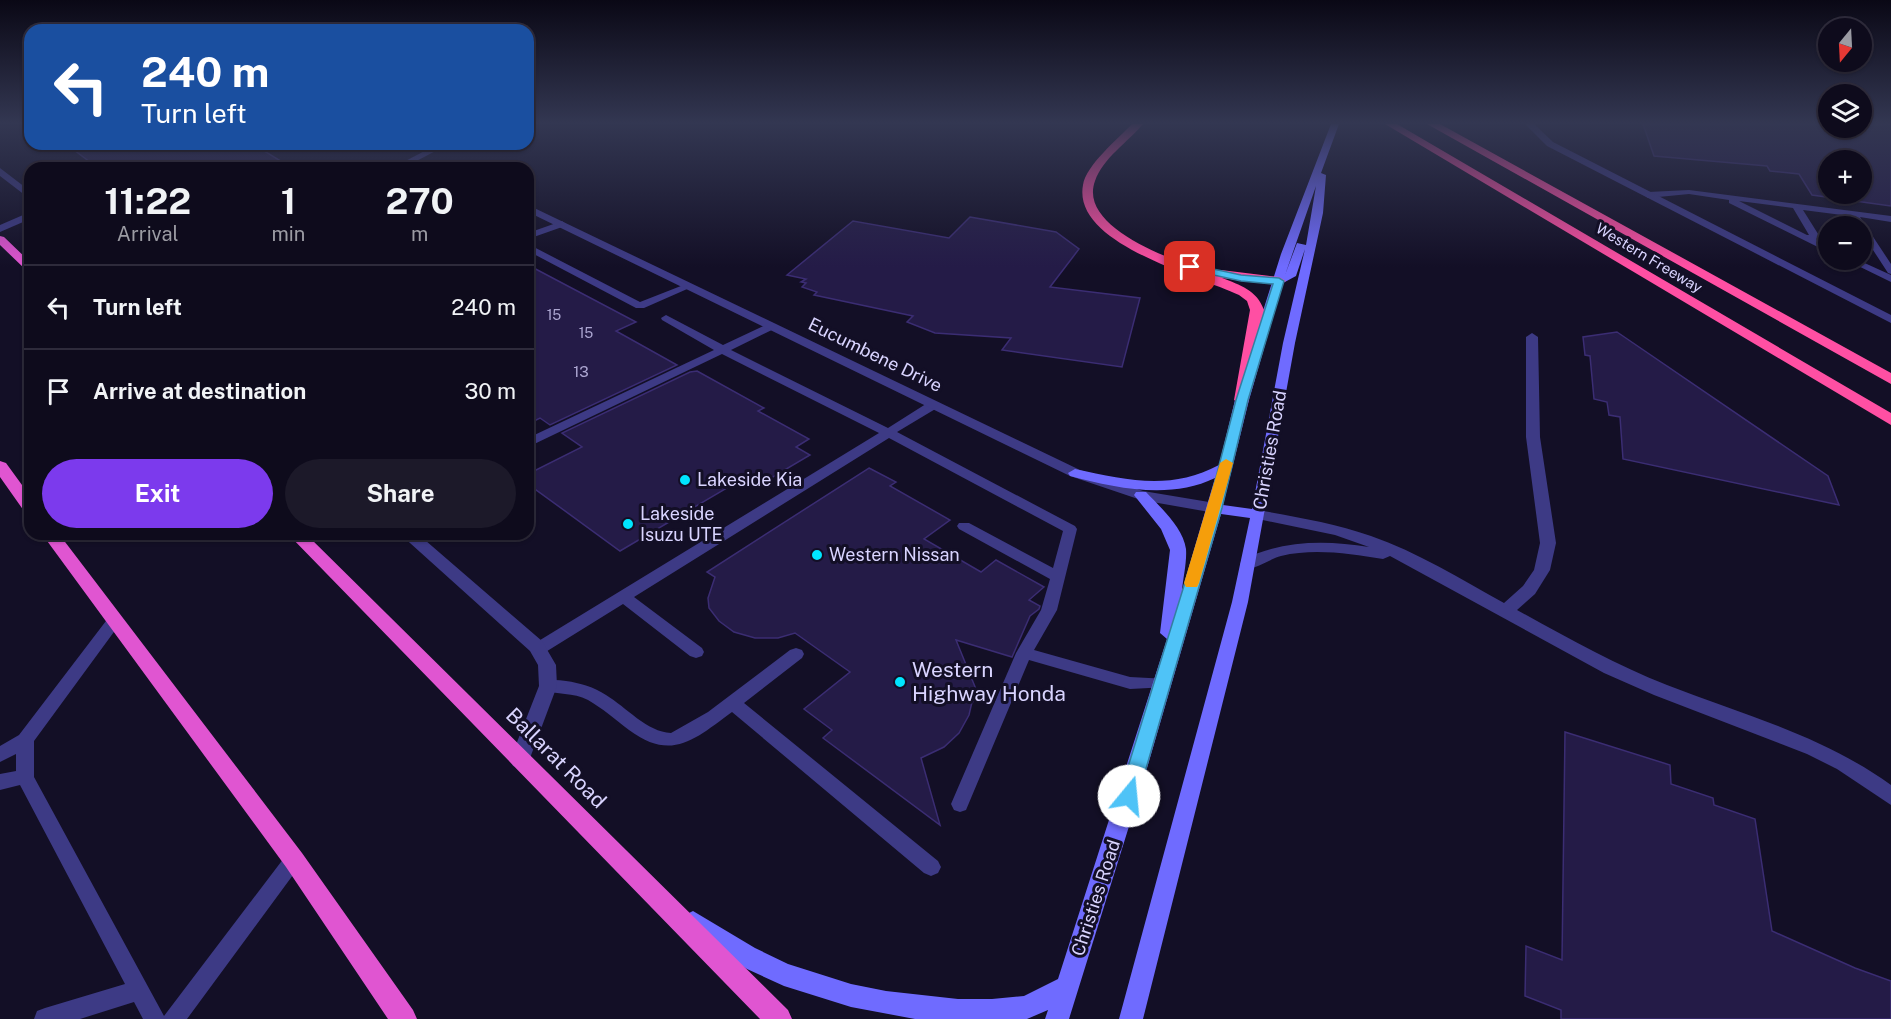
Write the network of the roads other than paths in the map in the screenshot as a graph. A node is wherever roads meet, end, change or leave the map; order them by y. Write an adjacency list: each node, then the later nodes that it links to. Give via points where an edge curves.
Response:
1 (0, 171): 8 (street)
2 (1096, 172): 24 (highway, via 1088,184 1088,200 1094,213 1111,230)
3 (1318, 172): 28 (main road, Christies Road, via 1297,221)
4 (1322, 172): 13 (main road, Christies Road)
5 (1470, 172): 38 (highway, Western Freeway)
6 (1518, 172): 35 (highway, Western Freeway)
7 (1603, 172): 9 (street)
8 (24, 191)
9 (1648, 195): 10 (lane, via 1689,192); 31 (street)
10 (1729, 197): 11 (lane); 20 (lane, via 1735,204)
11 (1796, 206): 14 (lane); 20 (lane, via 1815,237)
12 (534, 211): 17 (street, Eucumbene Drive)
13 (1318, 213): 28 (main road, via 1303,240 1291,276); 47 (main road, Christies Road, via 1289,343)
14 (1853, 214): 16 (lane); 27 (lane)
15 (24, 218): 18 (street)
16 (1891, 219)
17 (562, 224): 19 (lane); 29 (street, Eucumbene Drive)
18 (0, 229)
19 (534, 234)
20 (1807, 238): 22 (lane)
21 (0, 239): 25 (highway)
22 (1818, 244)
23 (534, 250): 29 (lane, via 640,306)
24 (1162, 259): 28 (highway, via 1215,273); 36 (highway, via 1245,293 1254,302 1257,310)
25 (24, 262)
26 (1872, 268): 27 (lane)
27 (1889, 274)
28 (1279, 281): 36 (main road, Christies Road)
29 (689, 286): 32 (street, Eucumbene Drive)
30 (666, 318): 34 (lane)
31 (1891, 320)
32 (772, 326): 34 (lane); 37 (street, Eucumbene Drive)
33 (1532, 337): 56 (street, via 1533,437 1548,543 1542,570 1529,590)
34 (723, 351): 39 (lane); 40 (lane)
35 (1891, 379)
36 (1242, 400): 42 (main road, Christies Road)
37 (933, 405): 39 (lane); 43 (street, Eucumbene Drive)
38 (1891, 420)
39 (889, 432): 54 (lane, via 1070,529); 55 (lane)
40 (534, 440)
41 (0, 466): 45 (highway)
42 (1225, 467): 43 (main road, via 1192,483 1161,486); 46 (main road, Christies Road)
43 (1075, 473): 44 (street, Eucumbene Drive)
44 (1141, 495): 46 (street, Eucumbene Drive); 62 (main road, via 1168,528 1178,550)
45 (24, 499)
46 (1215, 508): 47 (main road); 62 (main road, Christies Road)
47 (1258, 515): 52 (street, via 1348,535); 53 (main road, Christies Road)
48 (964, 526): 54 (lane)
49 (54, 540): 57 (highway)
50 (302, 540): 67 (highway, Ballarat Road)
51 (415, 540): 58 (street)
52 (1404, 558): 53 (street, via 1325,548 1268,554); 56 (street, via 1442,575)
53 (1248, 564): 83 (main road, Christies Road)
54 (1058, 578): 60 (lane, via 1049,610)
55 (623, 596): 58 (lane); 59 (lane)
56 (1504, 612): 70 (street, via 1611,669 1814,748)
57 (114, 621): 65 (lane); 72 (highway)
58 (537, 650): 63 (street, via 547,665)
59 (696, 652)
60 (1024, 653): 62 (lane, via 1130,683); 71 (lane)
61 (795, 654): 64 (lane)
62 (1162, 683): 75 (main road, Christies Road)
63 (548, 686): 64 (lane, via 578,687 651,736 670,740 693,731); 67 (street)
64 (732, 702): 73 (lane)
65 (25, 740): 66 (lane); 68 (lane)
66 (0, 755)
67 (520, 760): 74 (highway, Ballarat Road)
68 (25, 777): 69 (lane); 76 (lane)
69 (0, 782)
70 (1891, 796)
71 (960, 804)
72 (294, 860): 79 (lane); 80 (highway)
73 (931, 867)
74 (665, 904): 75 (main road, via 755,961 825,991 878,1007 939,1015 988,1015 1024,1008); 81 (highway, Ballarat Road)
75 (1069, 986): 82 (main road, Christies Road)
76 (139, 990): 77 (lane); 78 (lane)
77 (45, 1019)
78 (155, 1019)
79 (174, 1019)
80 (404, 1019)
81 (779, 1019)
82 (1057, 1019)
83 (1131, 1019)

